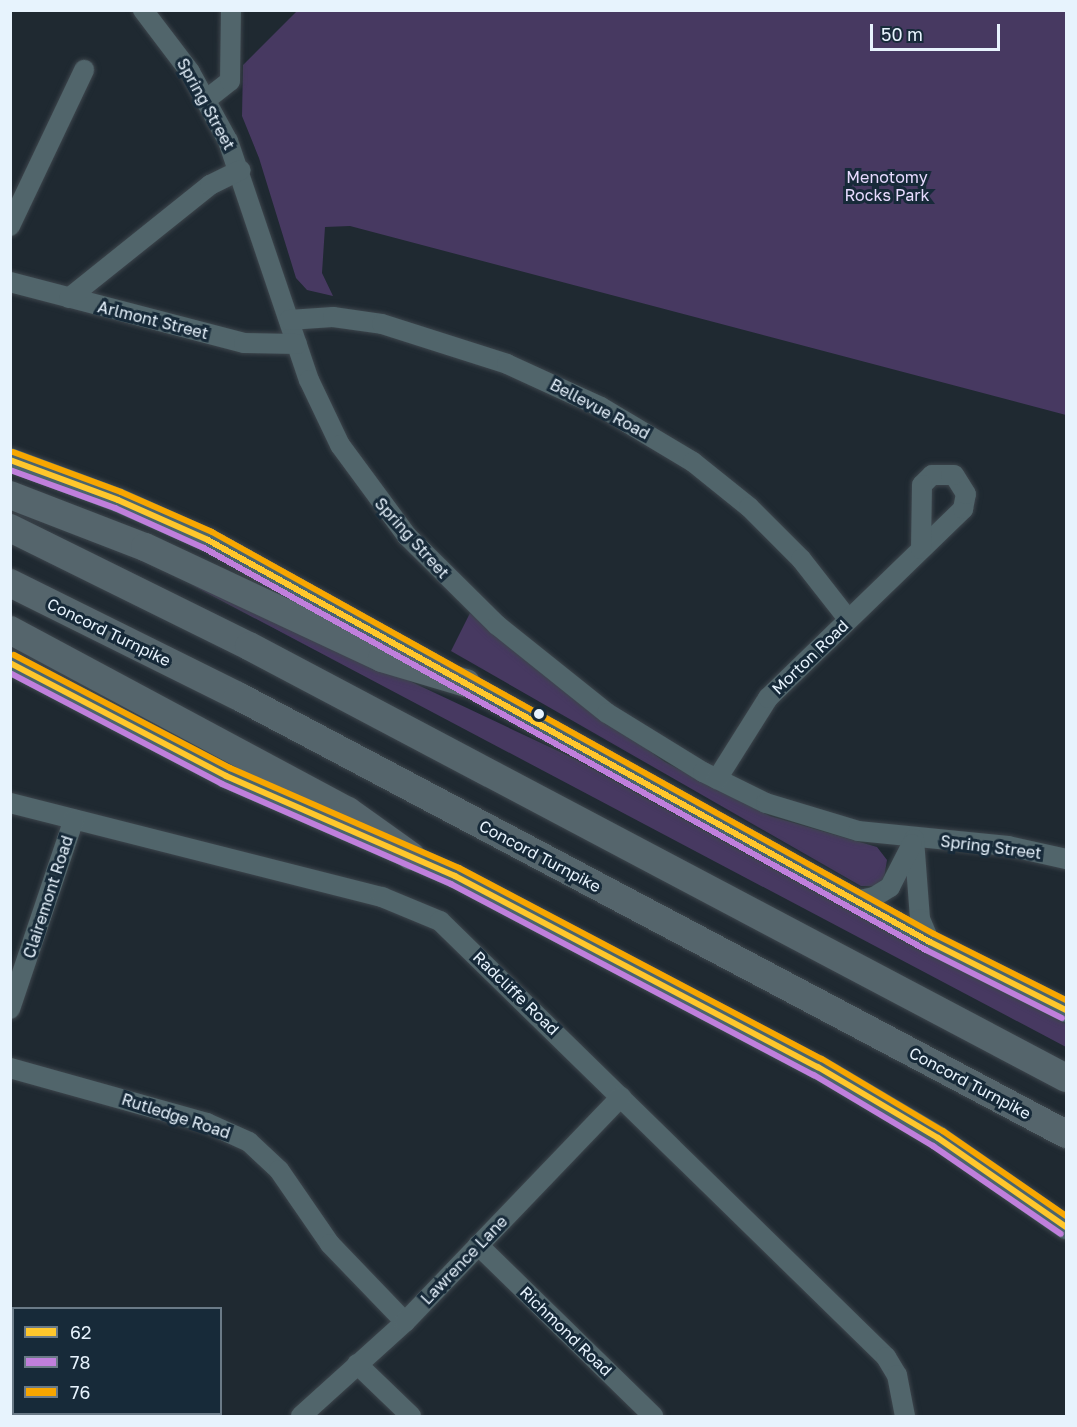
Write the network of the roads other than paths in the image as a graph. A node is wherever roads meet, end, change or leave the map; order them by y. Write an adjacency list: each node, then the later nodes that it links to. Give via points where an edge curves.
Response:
1 (143, 10): 4 (street, Spring Street, via 171,43)
2 (231, 10): 4 (street, via 230,81)
3 (84, 70): 6 (street)
4 (207, 99): 5 (street, Spring Street)
5 (241, 170): 8 (street, via 210,185); 9 (street, Spring Street)
6 (10, 226)
7 (10, 282): 8 (street, Arlmont Street)
8 (69, 298): 10 (street, Arlmont Street, via 244,343)
9 (290, 320): 10 (street, Spring Street); 16 (street, Bellevue Road, via 333,316 382,324 507,364 601,406 693,462 749,507 801,559)
10 (297, 344): 20 (street, Spring Street, via 339,445 375,498 419,550 490,620 564,682 649,741)
11 (10, 460): 19 (main road, via 128,504 208,540)
12 (10, 495): 19 (highway, via 137,543 382,658)
13 (10, 528): 31 (highway, via 249,646)
14 (921, 549): 16 (street, Morton Road)
15 (10, 583): 33 (highway, Concord Turnpike, via 238,696)
16 (848, 619): 20 (street, Morton Road, via 762,704)
17 (10, 630): 24 (highway, via 348,811)
18 (10, 663): 24 (main road, via 226,776)
19 (466, 683): 26 (main road)
20 (717, 779): 23 (street, Spring Street, via 818,821)
21 (10, 803): 22 (street, Radcliffe Road)
22 (74, 819): 28 (street, Clairemont Road); 32 (street, Radcliffe Road, via 382,897 429,914 450,929)
23 (914, 838): 25 (street, Spring Street, via 1008,846); 26 (street, via 890,886 874,897); 27 (street, Spring Street, via 920,919)
24 (411, 856): 34 (main road, via 849,1084 956,1149)
25 (1066, 859)
26 (855, 901): 27 (main road)
27 (930, 942): 29 (main road)
28 (10, 1009)
29 (1066, 1010)
30 (10, 1068): 36 (street, Rutledge Road, via 207,1123 249,1142 279,1170 330,1244)
31 (1066, 1078)
32 (621, 1097): 35 (street, Lawrence Lane); 41 (street, Radcliffe Road, via 885,1357 900,1386)
33 (1066, 1134)
34 (1066, 1227)
35 (478, 1245): 36 (street, Lawrence Lane); 40 (street, Richmond Road)
36 (405, 1322): 37 (street, Lawrence Lane)
37 (357, 1364): 38 (street, Lawrence Lane); 39 (street)
38 (301, 1416)
39 (411, 1416)
40 (653, 1416)
41 (905, 1416)

